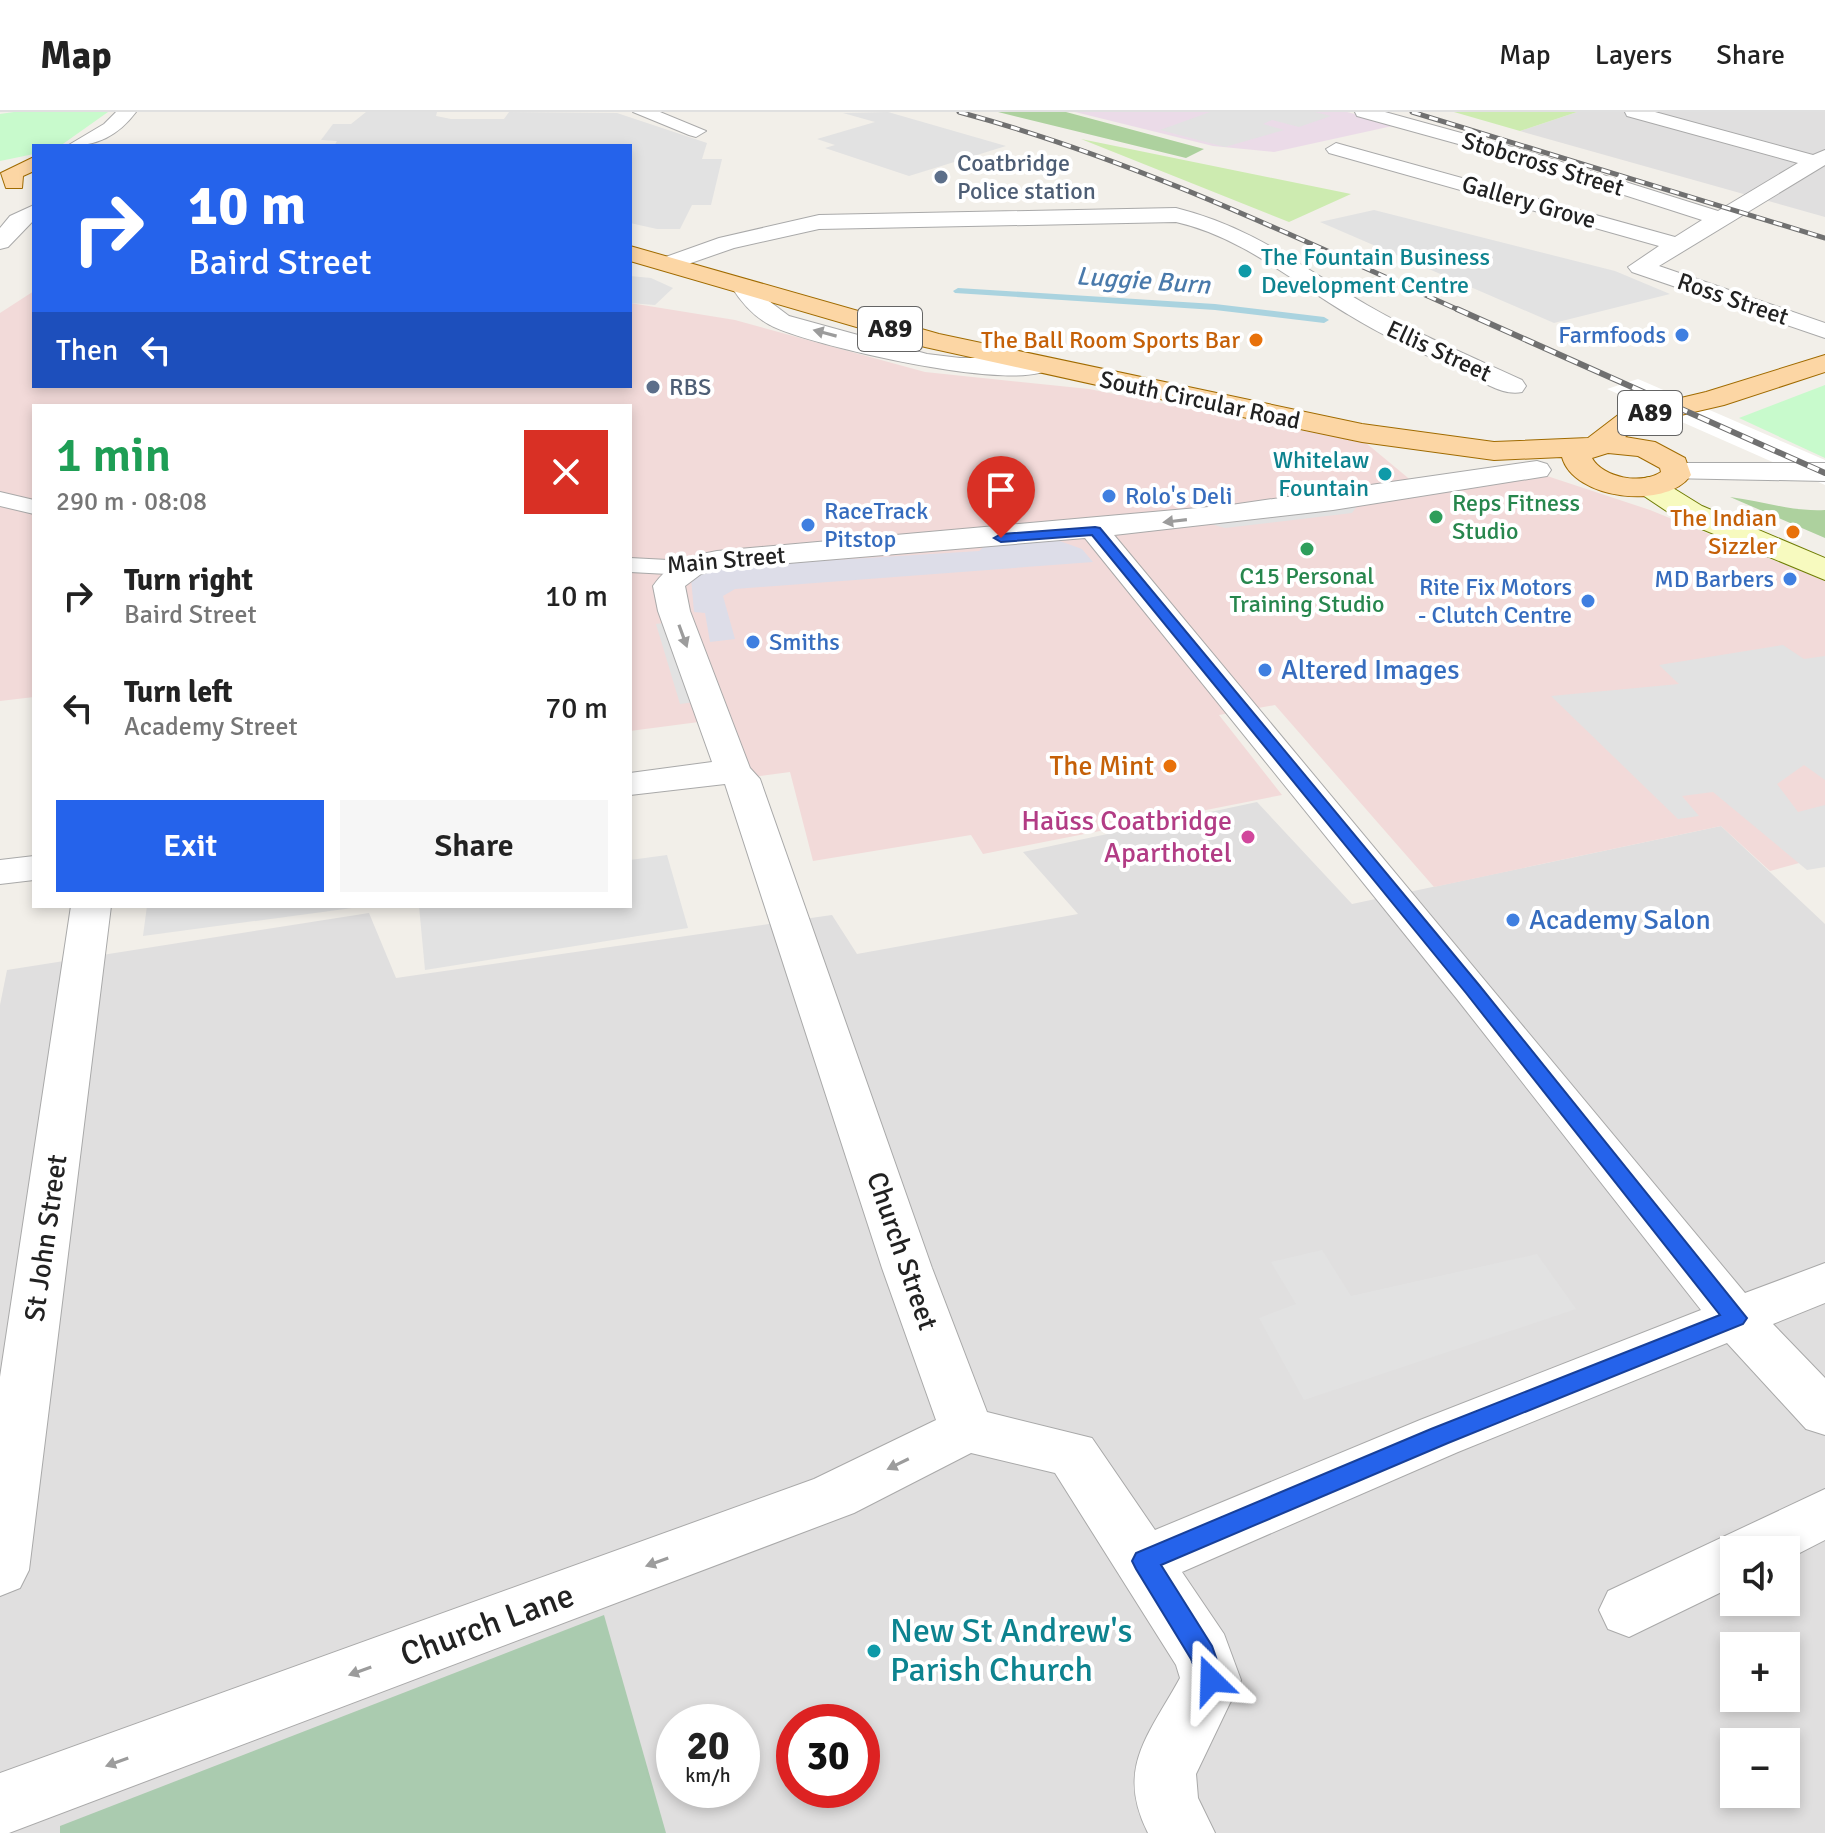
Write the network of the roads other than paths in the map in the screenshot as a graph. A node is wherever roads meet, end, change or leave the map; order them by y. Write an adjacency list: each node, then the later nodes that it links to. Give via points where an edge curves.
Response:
1 (127, 112): 6 (street)
2 (642, 112): 5 (street)
3 (1364, 112): 13 (street, Stobcross Street)
4 (1634, 112): 9 (street)
5 (696, 131)
6 (109, 137): 7 (street)
7 (84, 144)
8 (1336, 149): 15 (street, Gallery Grove, via 1388,158)
9 (1818, 159): 13 (street)
10 (32, 163): 11 (main road, via 12,173)
11 (12, 180): 12 (street)
12 (26, 216): 14 (street)
13 (1721, 219): 15 (street)
14 (0, 242)
15 (1676, 244): 18 (street, Ross Street, via 1640,267)
16 (632, 254): 17 (main road, South Circular Road / A89)
17 (668, 264): 20 (street, Ellis Street, via 727,243 819,222 1192,218 1218,226 1380,323); 22 (main road, South Circular Road / A89, via 934,341)
18 (1825, 331)
19 (1825, 363): 21 (main road, A89)
20 (1513, 386)
21 (1714, 399): 23 (main road, A89, via 1632,418); 25 (main road, A89, via 1664,428)
22 (1362, 433): 23 (main road, South Circular Road / A89, via 1502,452); 24 (main road, South Circular Road / A89, via 1414,451)
23 (1590, 455): 24 (main road, South Circular Road / A89); 25 (main road, A89, via 1609,482)
24 (1537, 470): 29 (street, Main Street, one-way to 29, via 1350,501)
25 (1663, 471): 26 (street); 32 (main road, via 1691,513)
26 (1825, 472)
27 (0, 499): 28 (street)
28 (32, 507)
29 (1095, 531): 31 (street, Main Street, via 717,560); 39 (street)
30 (632, 565): 31 (street, Main Street)
31 (687, 568): 33 (street, Church Street, one-way to 33, via 669,586 674,611)
32 (1825, 570)
33 (734, 773): 34 (street); 41 (street, Church Street, via 742,779 752,807)
34 (632, 784)
35 (32, 868): 36 (street)
36 (0, 872)
37 (91, 908): 46 (street, St John Street)
38 (1825, 1282): 39 (street)
39 (1736, 1318): 40 (street); 44 (street)
40 (1825, 1413)
41 (967, 1430): 44 (street, via 1073,1454); 48 (street, Church Lane, one-way to 48, via 834,1496)
42 (1825, 1513): 43 (street)
43 (1778, 1536)
44 (1145, 1561): 49 (street, via 1203,1654 1211,1680 1164,1771 1167,1804)
45 (1720, 1565): 47 (street)
46 (0, 1570)
47 (1629, 1610)
48 (0, 1805)
49 (1182, 1833)

